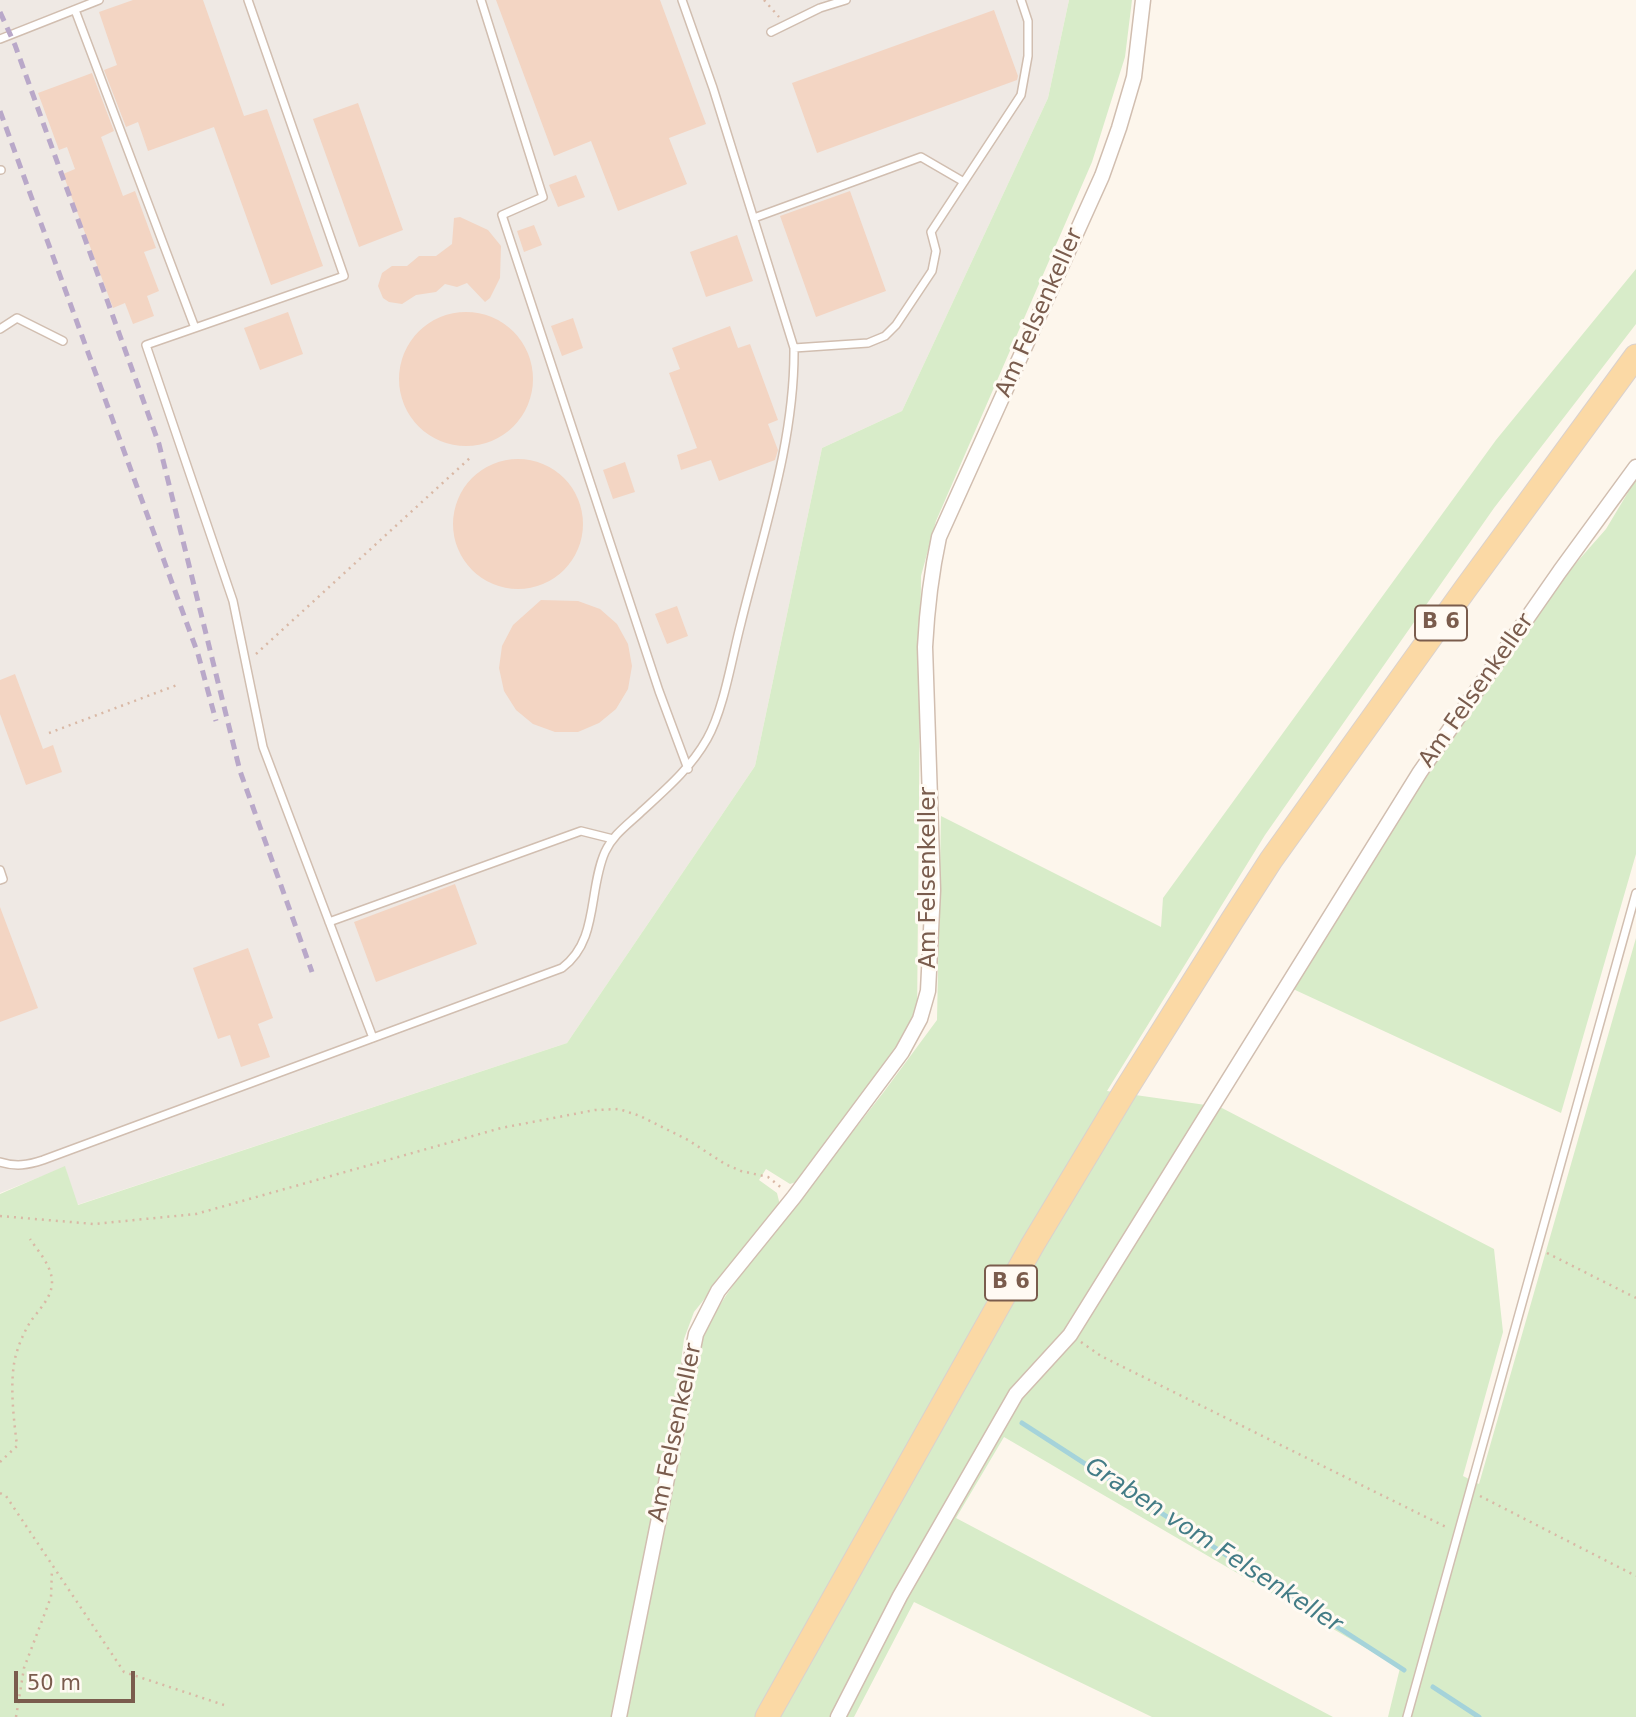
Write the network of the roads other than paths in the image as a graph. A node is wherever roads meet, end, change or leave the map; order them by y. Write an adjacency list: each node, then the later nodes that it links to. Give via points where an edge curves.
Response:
1 (99, 0): 8 (lane)
2 (248, 0): 13 (lane, via 344,276)
3 (481, 0): 19 (lane, via 543,197 502,215)
4 (682, 0): 12 (lane)
5 (846, 0): 9 (lane)
6 (1021, 0): 11 (lane, via 1028,21 1028,56 1021,95)
7 (1143, 0): 27 (street, Am Felsenkeller, via 1133,77 1102,176 945,525 929,583 925,647 933,890 928,991 920,1019 902,1052 718,1292 696,1334)
8 (75, 9): 10 (lane); 13 (lane)
9 (771, 32)
10 (0, 39)
11 (964, 182): 12 (lane, via 921,157); 16 (lane, via 931,232 936,251 932,271 885,336 869,343)
12 (754, 218): 16 (lane)
13 (195, 328): 24 (lane, via 146,345 233,601 263,747)
14 (0, 329): 15 (lane, via 17,318)
15 (63, 341)
16 (794, 348): 19 (lane, via 784,451 723,695 708,737)
17 (1636, 356): 28 (main road, B 6, via 1271,860 1033,1244)
18 (1636, 467): 29 (street, Am Felsenkeller, via 1420,772 1070,1335 1016,1394 900,1596)
19 (688, 769): 20 (lane)
20 (613, 839): 24 (lane, via 581,831); 25 (lane, via 604,854 584,945 573,960)
21 (0, 870): 22 (lane)
22 (0, 880)
23 (1636, 893): 30 (lane)
24 (329, 922): 25 (lane)
25 (373, 1038): 26 (lane, via 43,1160 11,1165)
26 (0, 1162)
27 (619, 1717)
28 (767, 1717)
29 (838, 1717)
30 (1407, 1717)

